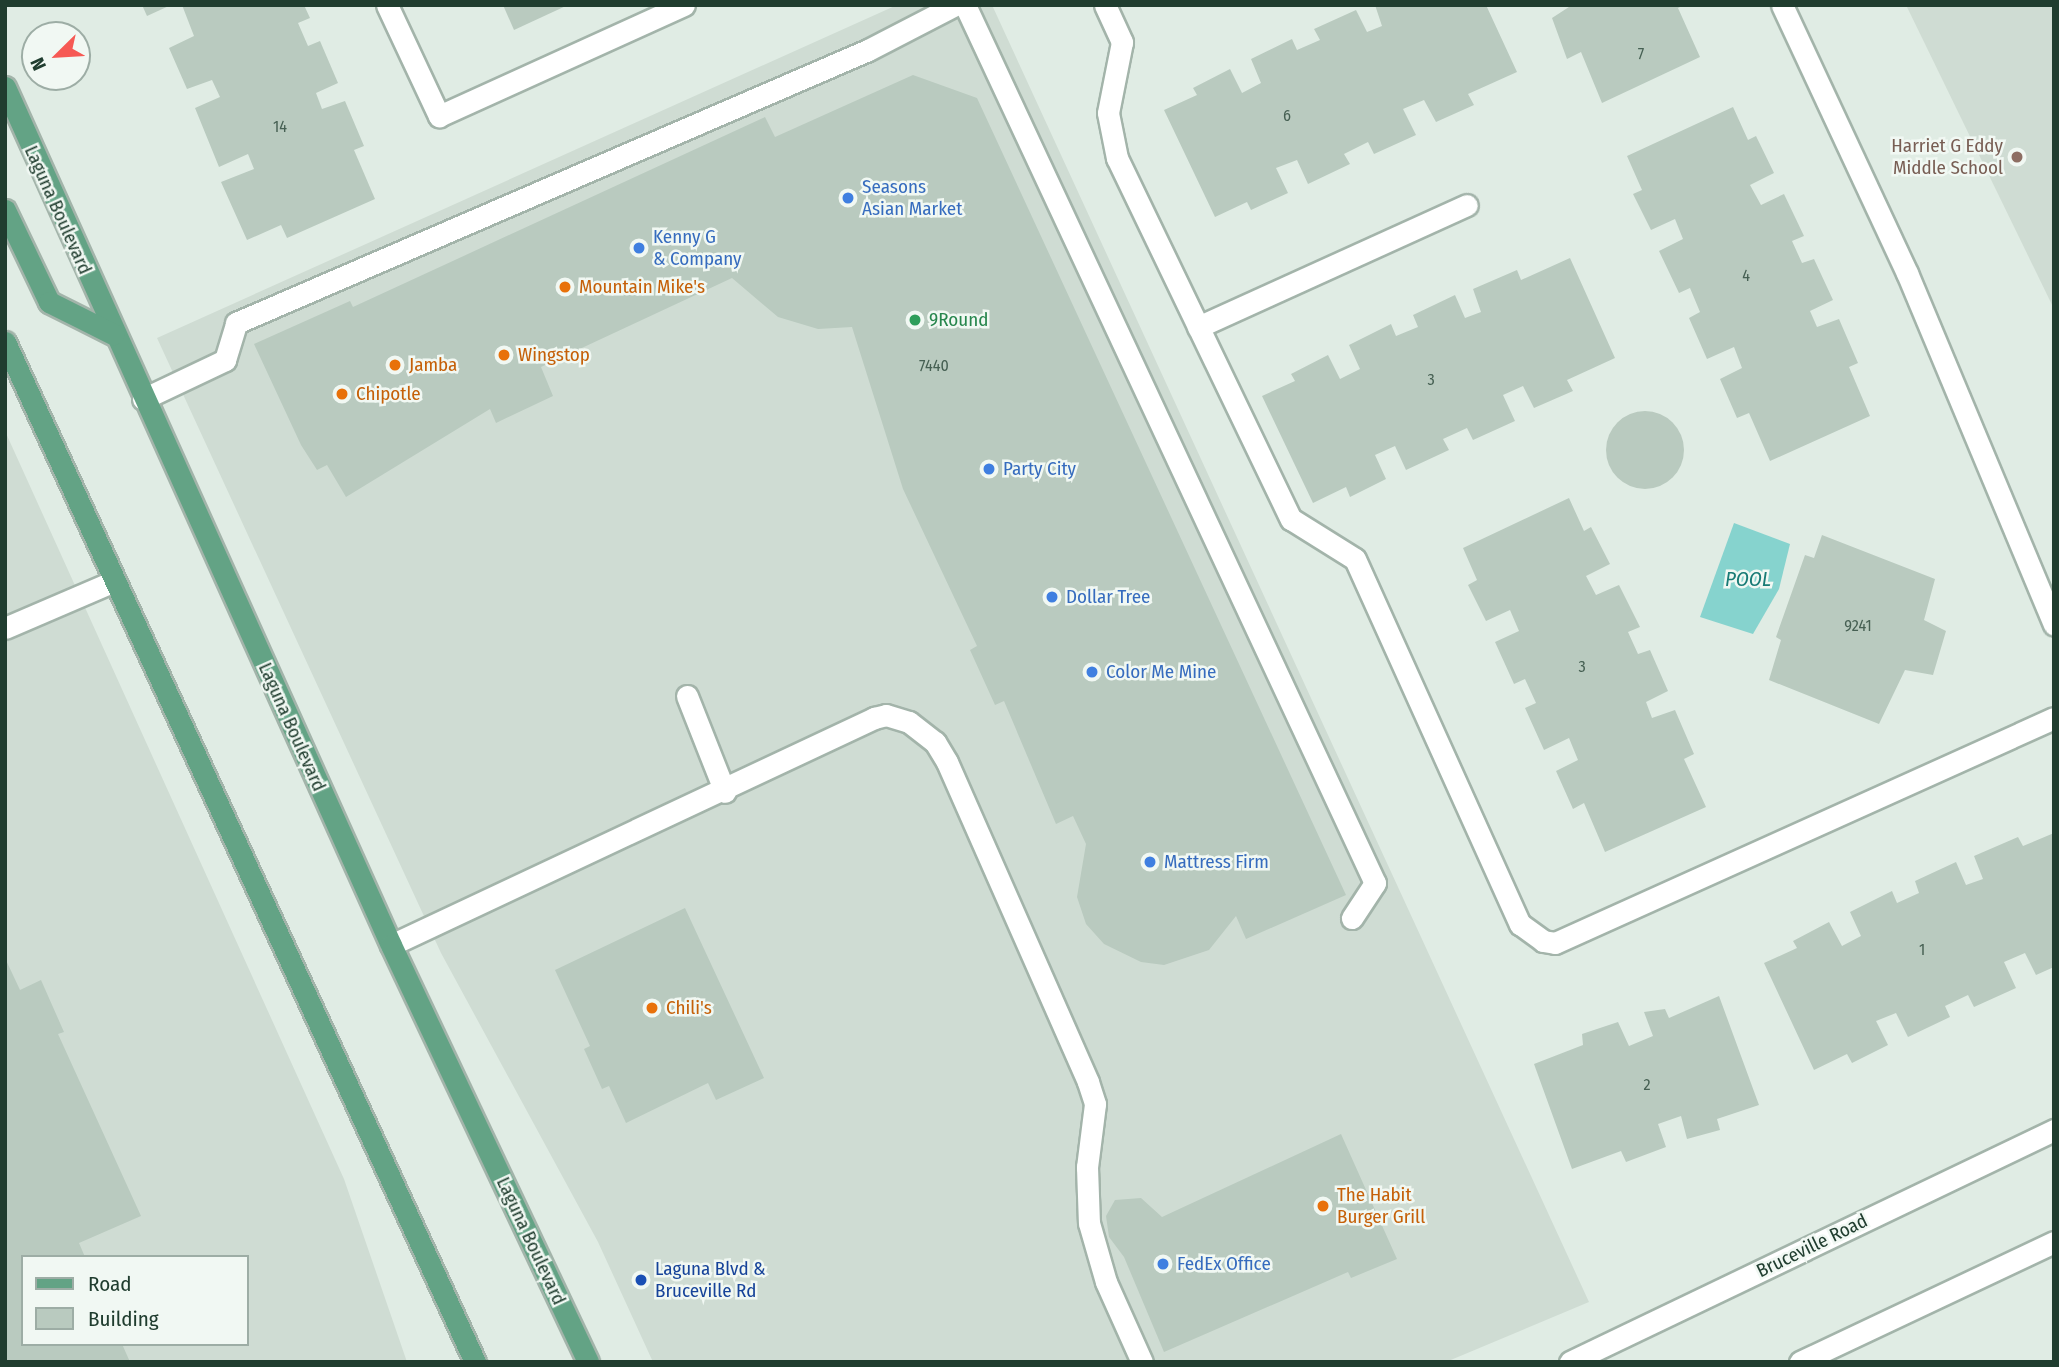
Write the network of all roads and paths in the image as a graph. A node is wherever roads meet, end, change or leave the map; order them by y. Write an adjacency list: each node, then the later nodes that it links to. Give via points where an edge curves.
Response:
1 (387, 5): 2 (street, via 439,116)
2 (684, 5)
3 (955, 5): 13 (street, via 868,50 236,323 225,360)
4 (965, 5): 20 (street, via 1375,883)
5 (1105, 5): 10 (street, via 1122,42 1108,113 1117,158)
6 (1782, 5): 15 (street, via 1907,273)
7 (5, 87): 11 (main road, Laguna Boulevard)
8 (1467, 205): 10 (street)
9 (5, 210): 11 (main road, via 49,302)
10 (1198, 327): 18 (street, via 1291,519 1356,559 1520,924 1543,941 1555,943)
11 (113, 334): 13 (main road, Laguna Boulevard)
12 (5, 342): 14 (main road)
13 (143, 399): 21 (main road, Laguna Boulevard)
14 (114, 581): 16 (street); 24 (main road)
15 (2054, 625)
16 (5, 628)
17 (687, 696): 19 (street)
18 (2054, 718)
19 (725, 792): 21 (street); 26 (street, via 886,715 909,722 935,742 1091,1093 1089,1223 1106,1282)
20 (1352, 918)
21 (391, 945): 25 (main road, Laguna Boulevard)
22 (2054, 1130): 27 (street, Bruceville Road)
23 (2053, 1244): 28 (street)
24 (475, 1362)
25 (588, 1362)
26 (1142, 1362)
27 (1570, 1362)
28 (1800, 1362)

